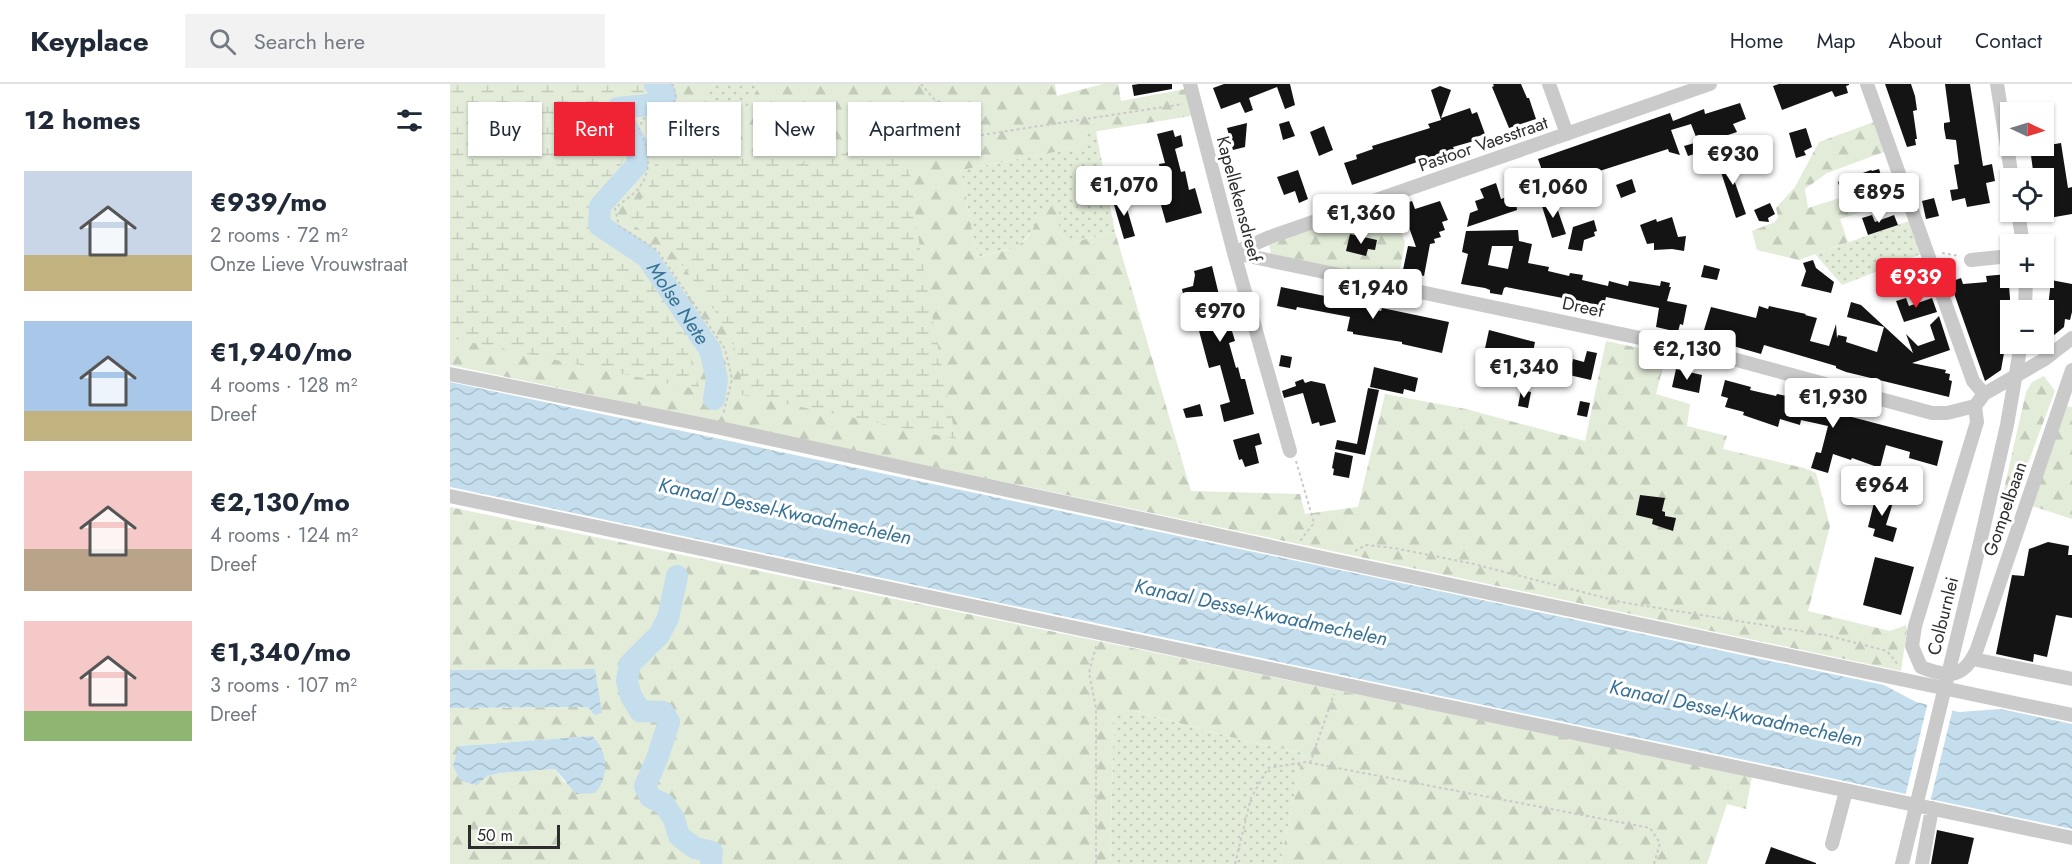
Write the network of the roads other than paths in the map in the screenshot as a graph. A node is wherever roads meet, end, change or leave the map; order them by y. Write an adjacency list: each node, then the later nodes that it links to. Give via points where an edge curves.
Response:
1 (1190, 84): 8 (street, Kapellekensdreef)
2 (1549, 84): 6 (street)
3 (1710, 84): 6 (street, Pastoor Vaesstraat)
4 (1867, 84): 16 (street, via 1973,381)
5 (1997, 84): 7 (street)
6 (1567, 134): 8 (street, Pastoor Vaesstraat)
7 (2010, 168)
8 (1234, 253): 17 (street, Dreef, via 1707,352 1932,413); 18 (street, Kapellekensdreef)
9 (2000, 257): 10 (street)
10 (1971, 260)
11 (2072, 338): 15 (street)
12 (2019, 354): 15 (street)
13 (2072, 370): 20 (street, Gompelbaan)
14 (450, 374): 22 (street)
15 (2016, 375): 16 (street); 27 (street, Colburnlei, bridge, via 1980,543)
16 (1984, 394): 17 (street)
17 (1975, 406): 20 (street, via 1977,422 1911,646 1921,667 1940,675 1956,673)
18 (1290, 451)
19 (450, 496): 23 (street)
20 (1973, 659): 21 (street)
21 (2072, 680)
22 (2072, 714)
23 (1846, 791): 24 (street); 26 (street)
24 (1932, 808): 25 (street); 28 (street)
25 (2072, 838)
26 (1832, 844)
27 (1902, 864)
28 (1922, 864)

